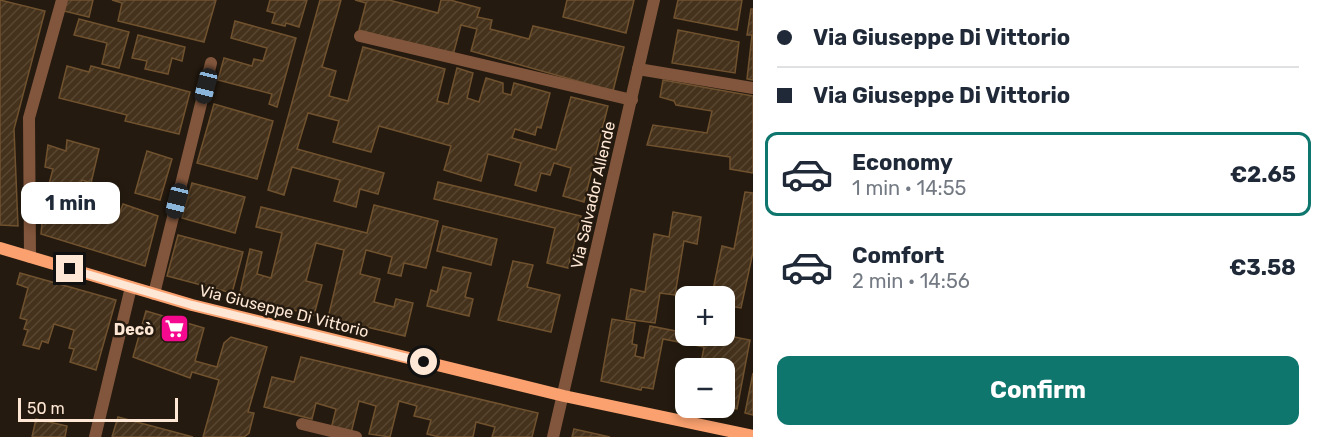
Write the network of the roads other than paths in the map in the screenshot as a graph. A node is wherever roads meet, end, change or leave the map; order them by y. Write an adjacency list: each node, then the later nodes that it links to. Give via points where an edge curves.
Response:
1 (62, 0): 9 (street, via 29,118)
2 (654, 0): 5 (street, Via Salvador Allende)
3 (360, 36): 7 (street)
4 (212, 63): 11 (street)
5 (638, 69): 6 (street); 7 (street, Via Salvador Allende)
6 (753, 88)
7 (632, 100): 12 (street, Via Salvador Allende)
8 (0, 248): 9 (street, Via Giuseppe Di Vittorio)
9 (30, 257): 10 (street, Via Giuseppe Di Vittorio)
10 (131, 287): 11 (street, Via Giuseppe Di Vittorio); 15 (street)
11 (153, 294): 12 (street, Via Giuseppe Di Vittorio)
12 (564, 396): 14 (street, Via Giuseppe Di Vittorio); 17 (street, Via Salvador Allende)
13 (302, 424): 16 (street)
14 (753, 436)
15 (95, 437)
16 (356, 437)
17 (553, 437)

